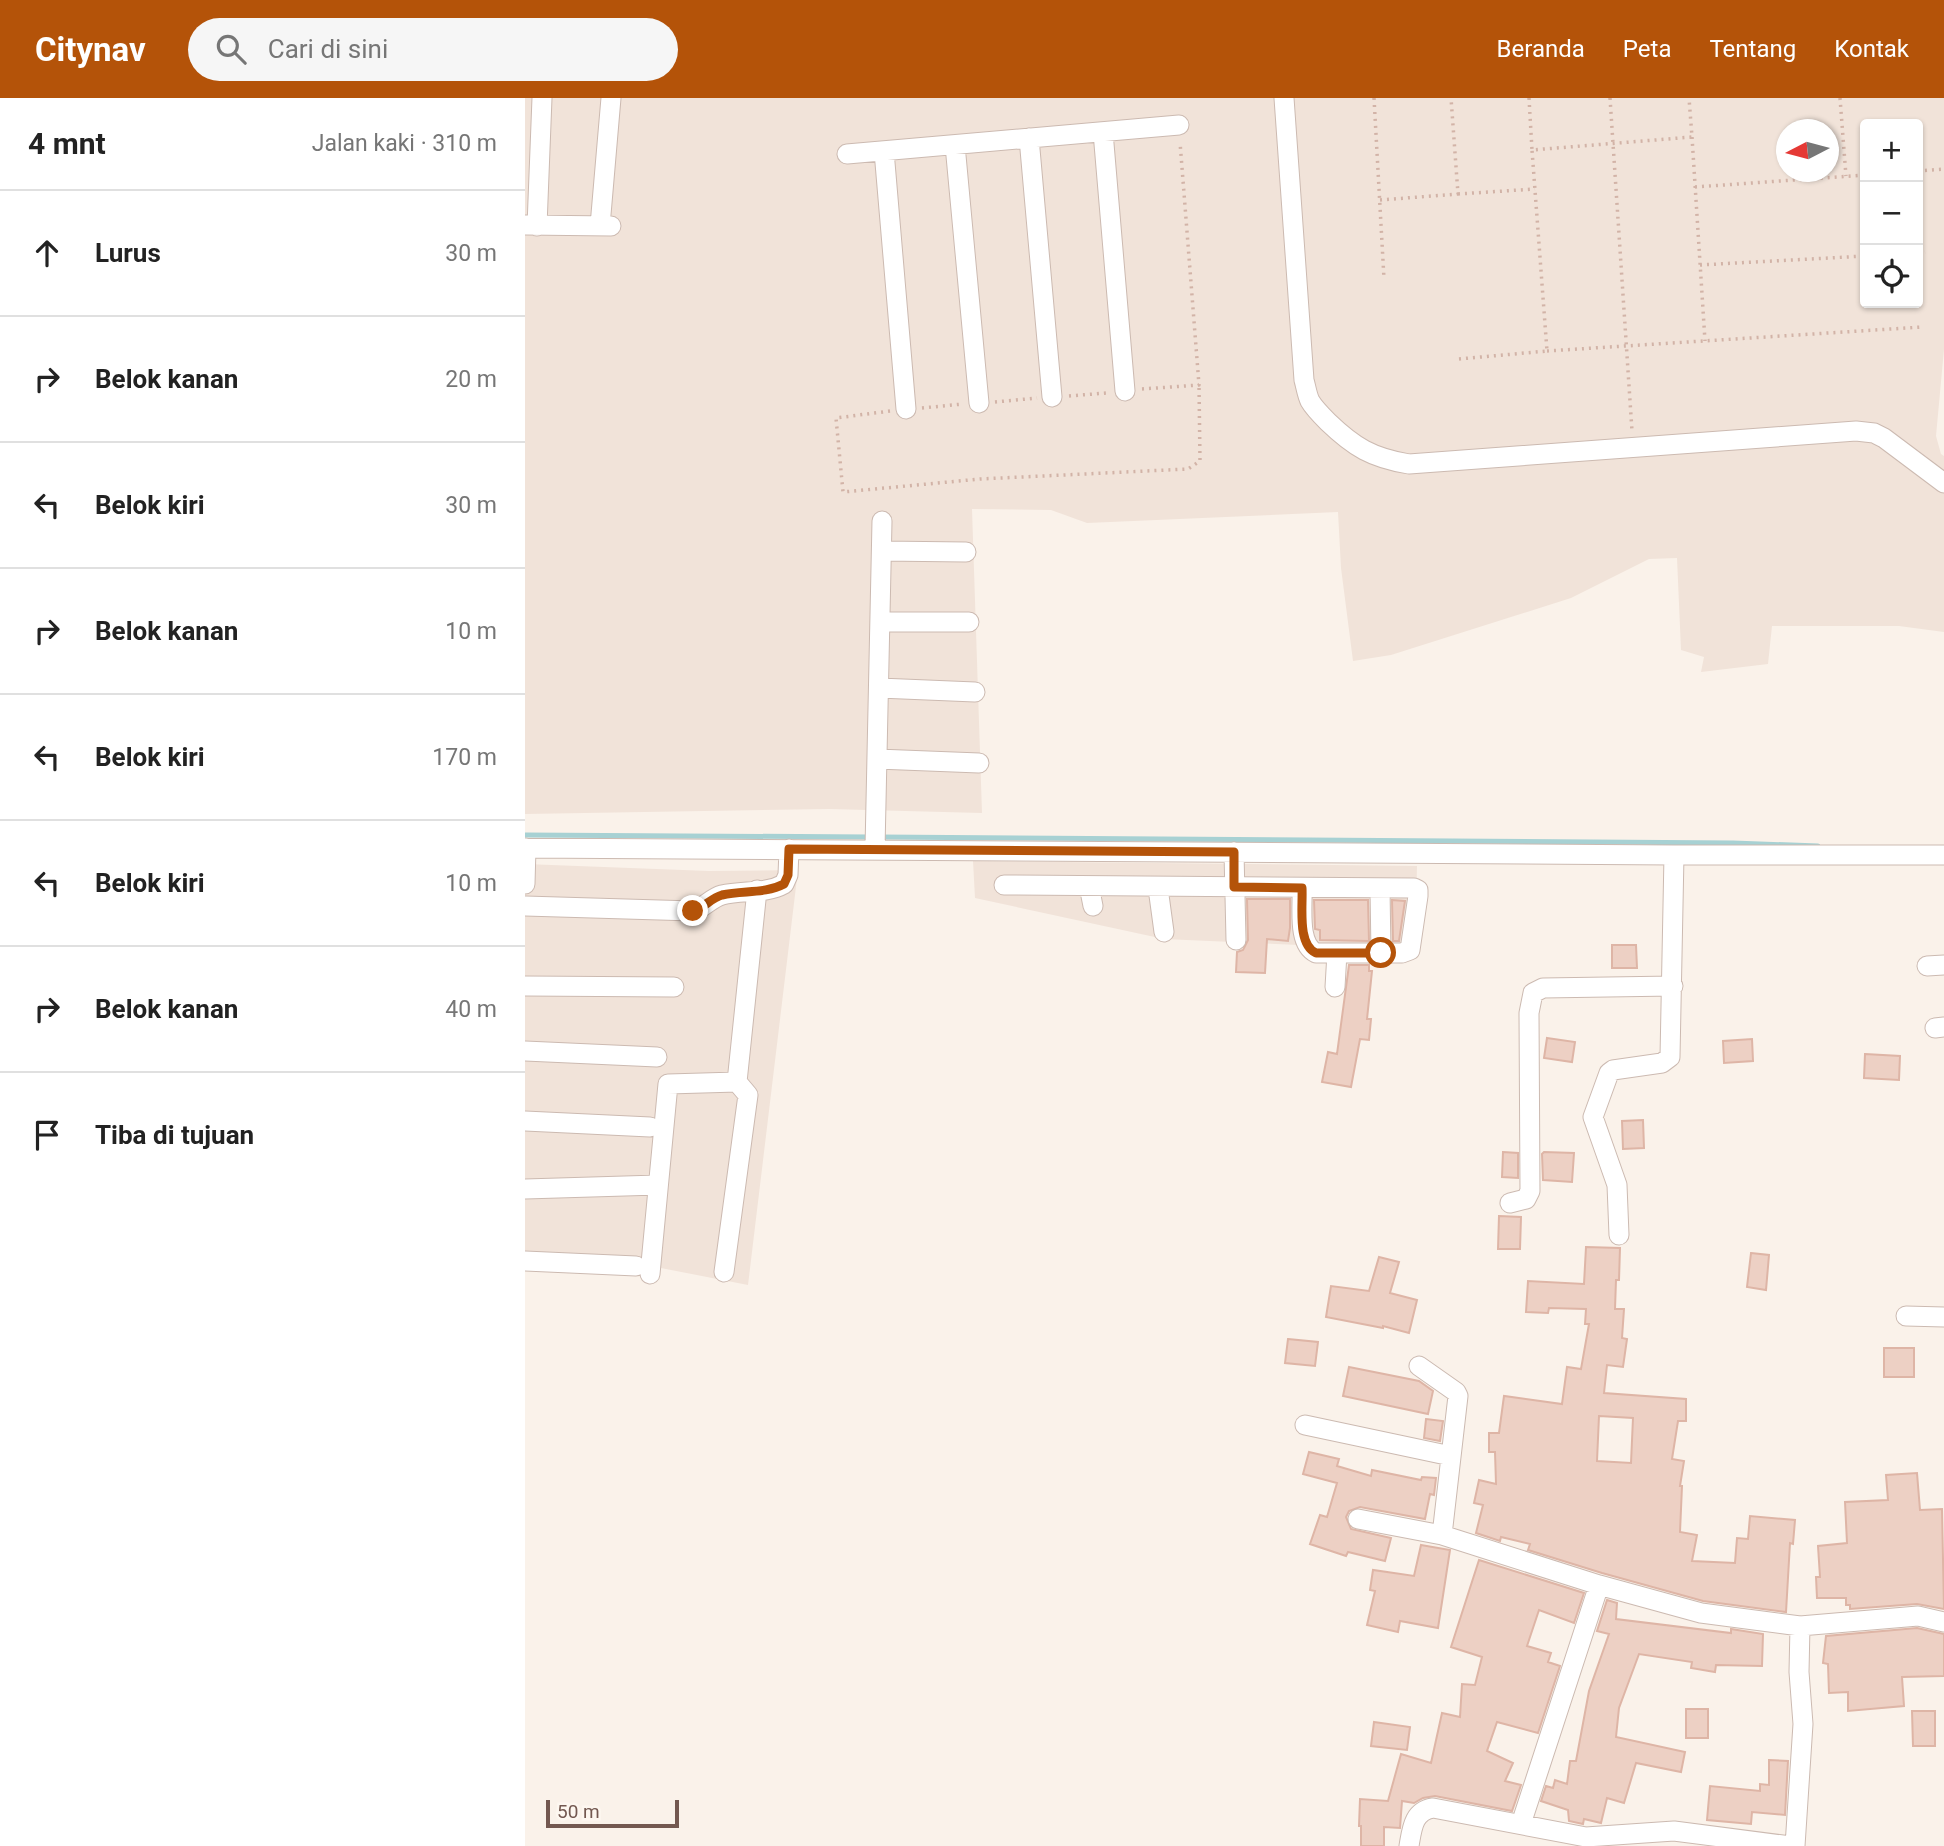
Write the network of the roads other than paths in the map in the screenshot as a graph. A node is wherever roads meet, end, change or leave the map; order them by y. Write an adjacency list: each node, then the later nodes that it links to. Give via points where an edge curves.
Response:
1 (542, 98): 10 (street)
2 (611, 98): 10 (street, via 606,226)
3 (1284, 98): 15 (street, via 1304,380 1311,401 1324,417 1366,453 1409,464 1865,432 1884,438)
4 (1179, 125): 5 (street)
5 (1103, 132): 6 (street); 11 (street)
6 (1029, 138): 7 (street); 12 (street)
7 (955, 145): 8 (street); 13 (street)
8 (884, 151): 9 (street); 14 (street)
9 (847, 154)
10 (531, 225)
11 (1125, 391)
12 (1052, 397)
13 (979, 403)
14 (906, 409)
15 (1944, 484)
16 (882, 521): 17 (street)
17 (882, 551): 18 (street); 19 (street)
18 (966, 552)
19 (880, 622): 20 (street); 21 (street)
20 (969, 622)
21 (879, 688): 22 (street); 23 (street)
22 (975, 692)
23 (877, 760): 24 (street); 25 (street)
24 (979, 763)
25 (875, 841): 27 (street); 28 (street)
26 (526, 848): 27 (street); 31 (street)
27 (789, 849): 38 (street, via 784,884)
28 (1234, 852): 29 (street); 34 (street)
29 (1674, 855): 30 (street); 46 (street)
30 (1944, 855)
31 (525, 884)
32 (1004, 885): 33 (street)
33 (1089, 886): 35 (street); 40 (street)
34 (1234, 887): 35 (street); 36 (street); 42 (street)
35 (1158, 888): 41 (street)
36 (1302, 888): 37 (street); 43 (street, via 1306,945 1316,953)
37 (1380, 889): 44 (street); 44 (street, via 1414,888 1418,894 1410,950)
38 (757, 890): 39 (street, via 717,896 693,911); 51 (street)
39 (525, 906)
40 (1093, 906)
41 (1164, 932)
42 (1236, 940)
43 (1337, 953): 44 (street); 48 (street)
44 (1381, 953)
45 (525, 986): 47 (street)
46 (1672, 986): 56 (street, via 1543,988 1533,993 1529,1013 1530,1191 1526,1199); 57 (street, via 1670,1057 1662,1063 1609,1073 1593,1117 1617,1185)
47 (674, 987)
48 (1335, 987)
49 (525, 1051): 50 (street)
50 (657, 1057)
51 (737, 1082): 54 (street, via 668,1084); 59 (street, via 748,1095)
52 (525, 1121): 53 (street)
53 (650, 1127)
54 (658, 1185): 55 (street); 58 (street, via 643,1270)
55 (525, 1189)
56 (1510, 1203)
57 (1619, 1235)
58 (525, 1261)
59 (724, 1272)
60 (1906, 1316): 61 (street)
61 (1944, 1317)
62 (1419, 1366): 64 (street, via 1457,1393)
63 (1305, 1425): 64 (street)
64 (1451, 1456): 66 (street)
65 (1358, 1519): 66 (street)
66 (1443, 1535): 67 (street)
67 (1599, 1586): 69 (street, via 1701,1613); 70 (street)
68 (1944, 1622): 69 (street, via 1918,1616)
69 (1800, 1626): 72 (street, via 1803,1724)
70 (1521, 1824): 71 (street, via 1433,1808 1424,1810 1412,1826); 72 (street, via 1586,1837 1674,1831)
71 (1409, 1846)
72 (1792, 1846)

